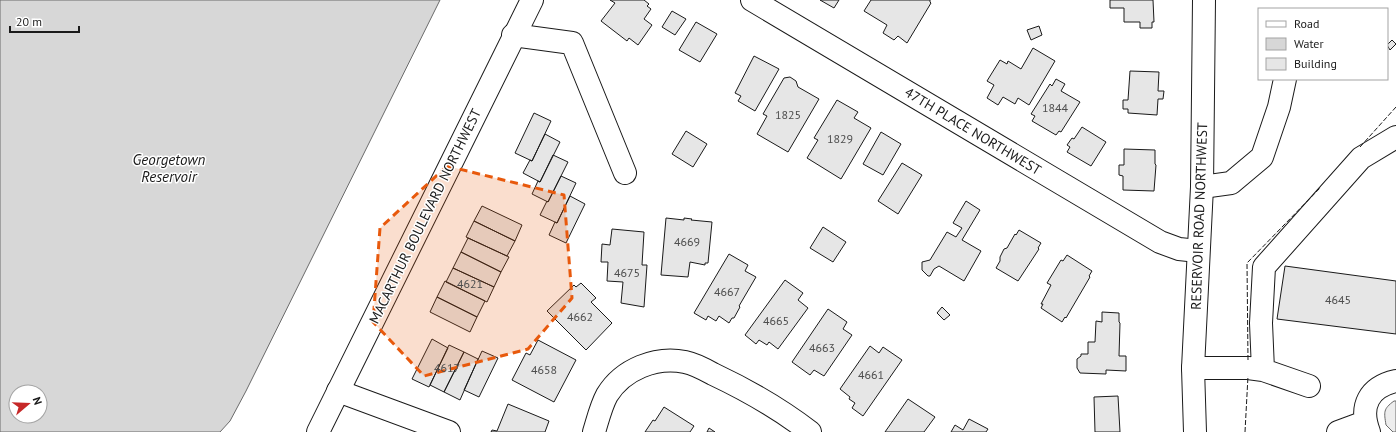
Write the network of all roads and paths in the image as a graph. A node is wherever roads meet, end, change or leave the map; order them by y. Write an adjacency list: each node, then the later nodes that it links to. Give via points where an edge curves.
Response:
1 (532, 0): 4 (main road, MACARTHUR BOULEVARD NORTHWEST)
2 (752, 0): 9 (main road, 47TH PLACE NORTHWEST, via 1160,242 1179,249)
3 (1204, 0): 8 (main road, RESERVOIR ROAD NORTHWEST)
4 (513, 35): 7 (main road, via 572,44); 14 (main road, MACARTHUR BOULEVARD NORTHWEST)
5 (1285, 80): 8 (main road, via 1279,107 1262,157 1231,183)
6 (1396, 137): 11 (main road, via 1361,158 1264,267 1261,323)
7 (625, 173)
8 (1202, 187): 9 (main road, RESERVOIR ROAD NORTHWEST)
9 (1198, 251): 10 (main road, RESERVOIR ROAD NORTHWEST)
10 (1193, 368): 11 (main road); 20 (main road, RESERVOIR ROAD NORTHWEST)
11 (1263, 370): 13 (main road)
12 (1396, 380): 15 (main road, via 1385,383 1368,399 1365,410)
13 (1310, 386)
14 (338, 391): 16 (main road, MACARTHUR BOULEVARD NORTHWEST); 17 (main road)
15 (1367, 427): 21 (main road)
16 (318, 432)
17 (449, 432)
18 (594, 432): 19 (main road, via 604,400 622,378 648,364 675,361 695,365 730,382 777,409)
19 (810, 432)
20 (1195, 432)
21 (1338, 432)

